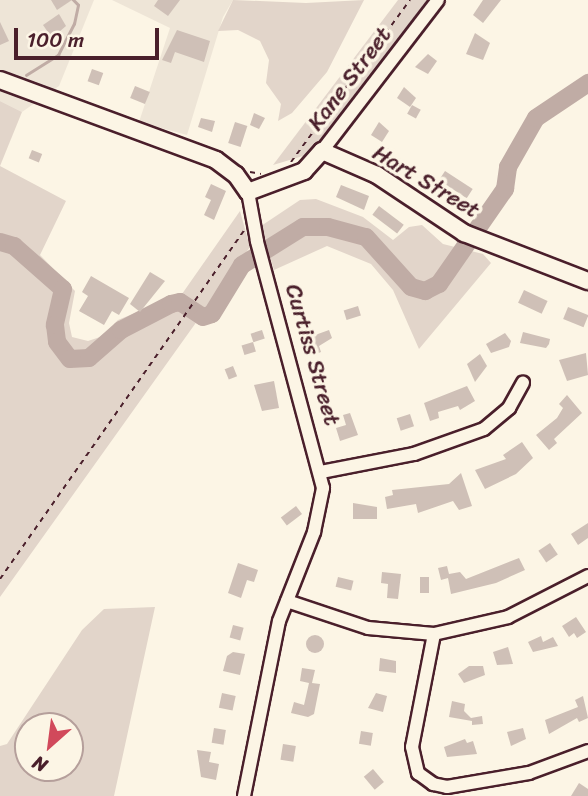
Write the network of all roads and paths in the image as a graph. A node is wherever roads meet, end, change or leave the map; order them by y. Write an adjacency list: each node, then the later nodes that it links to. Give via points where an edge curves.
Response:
1 (410, 0): 5 (path)
2 (438, 0): 4 (street, Kane Street)
3 (0, 80): 6 (street, via 216,160 236,174)
4 (322, 151): 6 (street, via 304,172); 8 (street, Hart Street, via 377,175 484,243)
5 (284, 169)
6 (248, 192): 10 (street, Curtiss Street, via 257,241)
7 (244, 229): 12 (path)
8 (588, 281)
9 (523, 383): 10 (street, via 509,408 484,429 414,454)
10 (321, 472): 13 (street, Curtiss Street, via 320,516)
11 (588, 576): 14 (street, via 509,617)
12 (0, 579)
13 (286, 601): 14 (street, via 368,628); 16 (street, Curtiss Street)
14 (435, 634): 15 (street, via 412,747 418,773 447,787 529,773)
15 (588, 751)
16 (244, 796)

